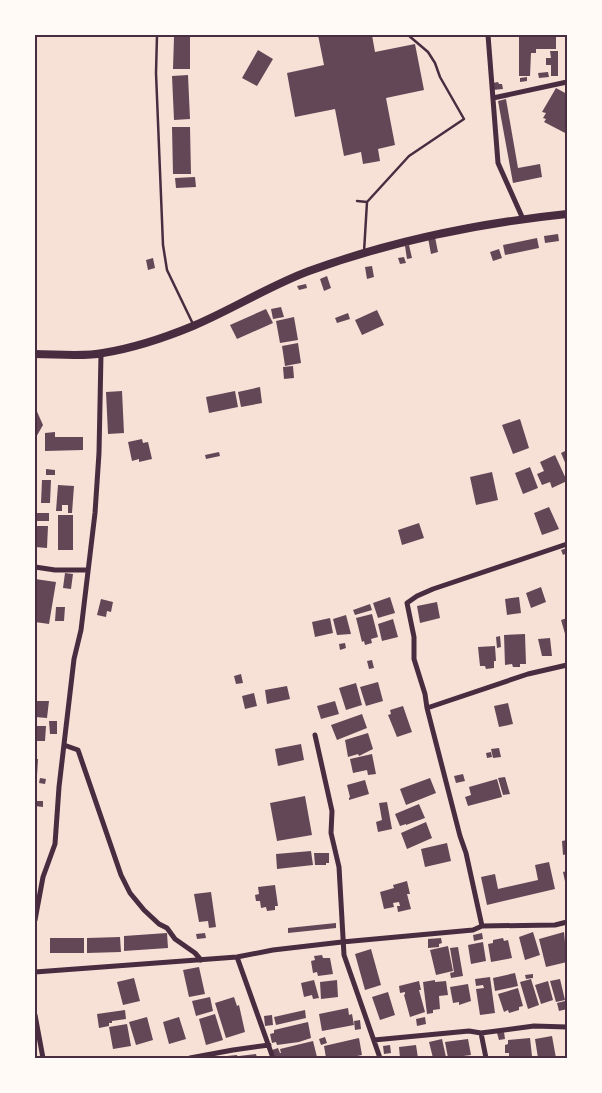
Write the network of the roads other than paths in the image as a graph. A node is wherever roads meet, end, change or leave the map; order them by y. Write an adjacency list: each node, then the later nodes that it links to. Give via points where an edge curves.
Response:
1 (157, 35): 11 (lane, via 163,245 168,270)
2 (408, 35): 7 (lane, via 432,58 464,119 409,156)
3 (488, 35): 5 (street)
4 (567, 82): 5 (street)
5 (493, 98): 9 (street, via 498,162)
6 (357, 201): 7 (lane)
7 (367, 202): 10 (lane)
8 (567, 214): 9 (main road)
9 (524, 218): 10 (main road)
10 (364, 253): 11 (main road, via 270,287)
11 (194, 326): 13 (main road, via 144,344)
12 (35, 354): 13 (main road)
13 (101, 354): 16 (street, via 96,505)
14 (567, 544): 18 (street, via 433,589 407,603 414,637 414,659)
15 (35, 567): 16 (street)
16 (88, 570): 20 (street)
17 (567, 666): 18 (street, via 528,674)
18 (427, 708): 25 (street)
19 (315, 735): 26 (street, via 332,811 331,833 339,868)
20 (64, 745): 22 (street, via 56,844); 28 (street, via 78,750 121,875 130,892 152,917)
21 (35, 877): 22 (street)
22 (43, 877): 23 (street)
23 (35, 920)
24 (567, 922): 25 (street)
25 (482, 926): 26 (street, via 473,930)
26 (342, 942): 27 (street); 33 (street)
27 (237, 957): 28 (street); 34 (street)
28 (200, 960): 29 (street)
29 (35, 972)
30 (35, 1015): 35 (street)
31 (567, 1027): 32 (street, via 534,1026)
32 (481, 1033): 33 (street, via 469,1031); 39 (street)
33 (374, 1040): 38 (street)
34 (269, 1045): 36 (street); 37 (street)
35 (44, 1058)
36 (190, 1058)
37 (273, 1058)
38 (380, 1058)
39 (486, 1058)

